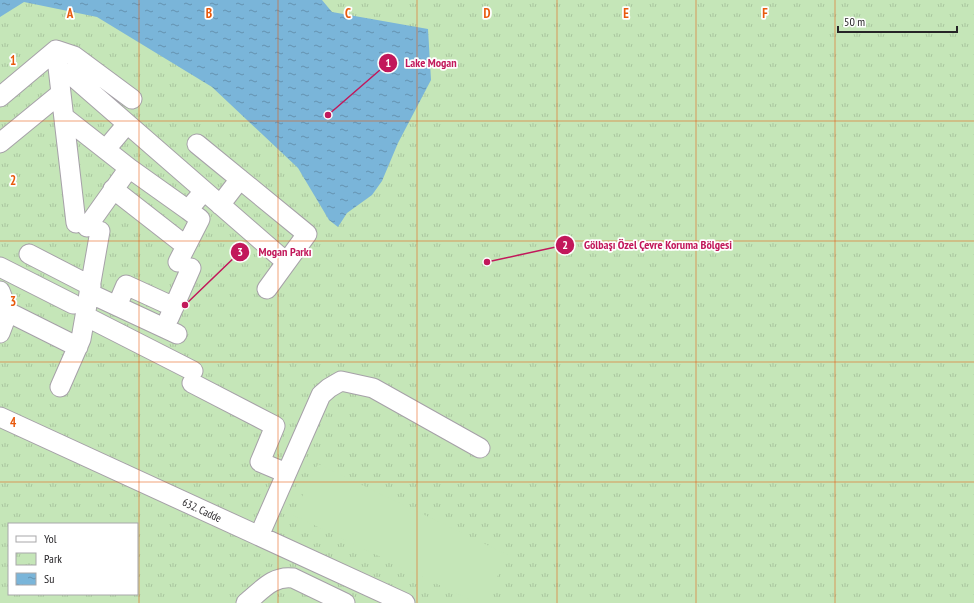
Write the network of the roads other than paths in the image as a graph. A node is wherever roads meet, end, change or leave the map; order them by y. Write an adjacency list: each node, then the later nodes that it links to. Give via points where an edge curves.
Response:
1 (65, 63): 2 (street); 3 (street); 4 (street); 6 (street)
2 (61, 93): 5 (street); 7 (street)
3 (0, 97)
4 (132, 99)
5 (64, 117): 9 (street); 16 (street)
6 (127, 124): 9 (street); 13 (street)
7 (0, 143)
8 (197, 144): 11 (street)
9 (106, 149): 10 (street)
10 (129, 168): 12 (street); 15 (street)
11 (240, 179): 14 (street); 19 (street, via 307,234)
12 (113, 189): 16 (street); 18 (street)
13 (204, 191): 14 (street); 15 (street)
14 (220, 204): 19 (street)
15 (188, 210): 18 (street, via 200,219)
16 (88, 227): 21 (street)
17 (29, 254): 21 (street)
18 (185, 258): 25 (street)
19 (286, 262): 22 (street)
20 (0, 267): 26 (street)
21 (90, 289): 24 (street); 26 (street)
22 (267, 289)
23 (2, 299): 27 (street); 28 (street)
24 (117, 306): 25 (street, via 126,285); 25 (street, via 171,331)
25 (174, 307)
26 (79, 310): 28 (street, via 81,339); 32 (street, via 275,426 260,462)
27 (0, 333)
28 (78, 347): 29 (street)
29 (60, 387)
30 (0, 417): 33 (street, 632. Cadde)
31 (480, 448): 32 (street, via 372,388 341,381 321,395)
32 (286, 473): 33 (street)
33 (259, 536): 36 (street, 632. Cadde)
34 (246, 603): 35 (street, via 278,578 285,577 294,578)
35 (345, 603)
36 (405, 603)

